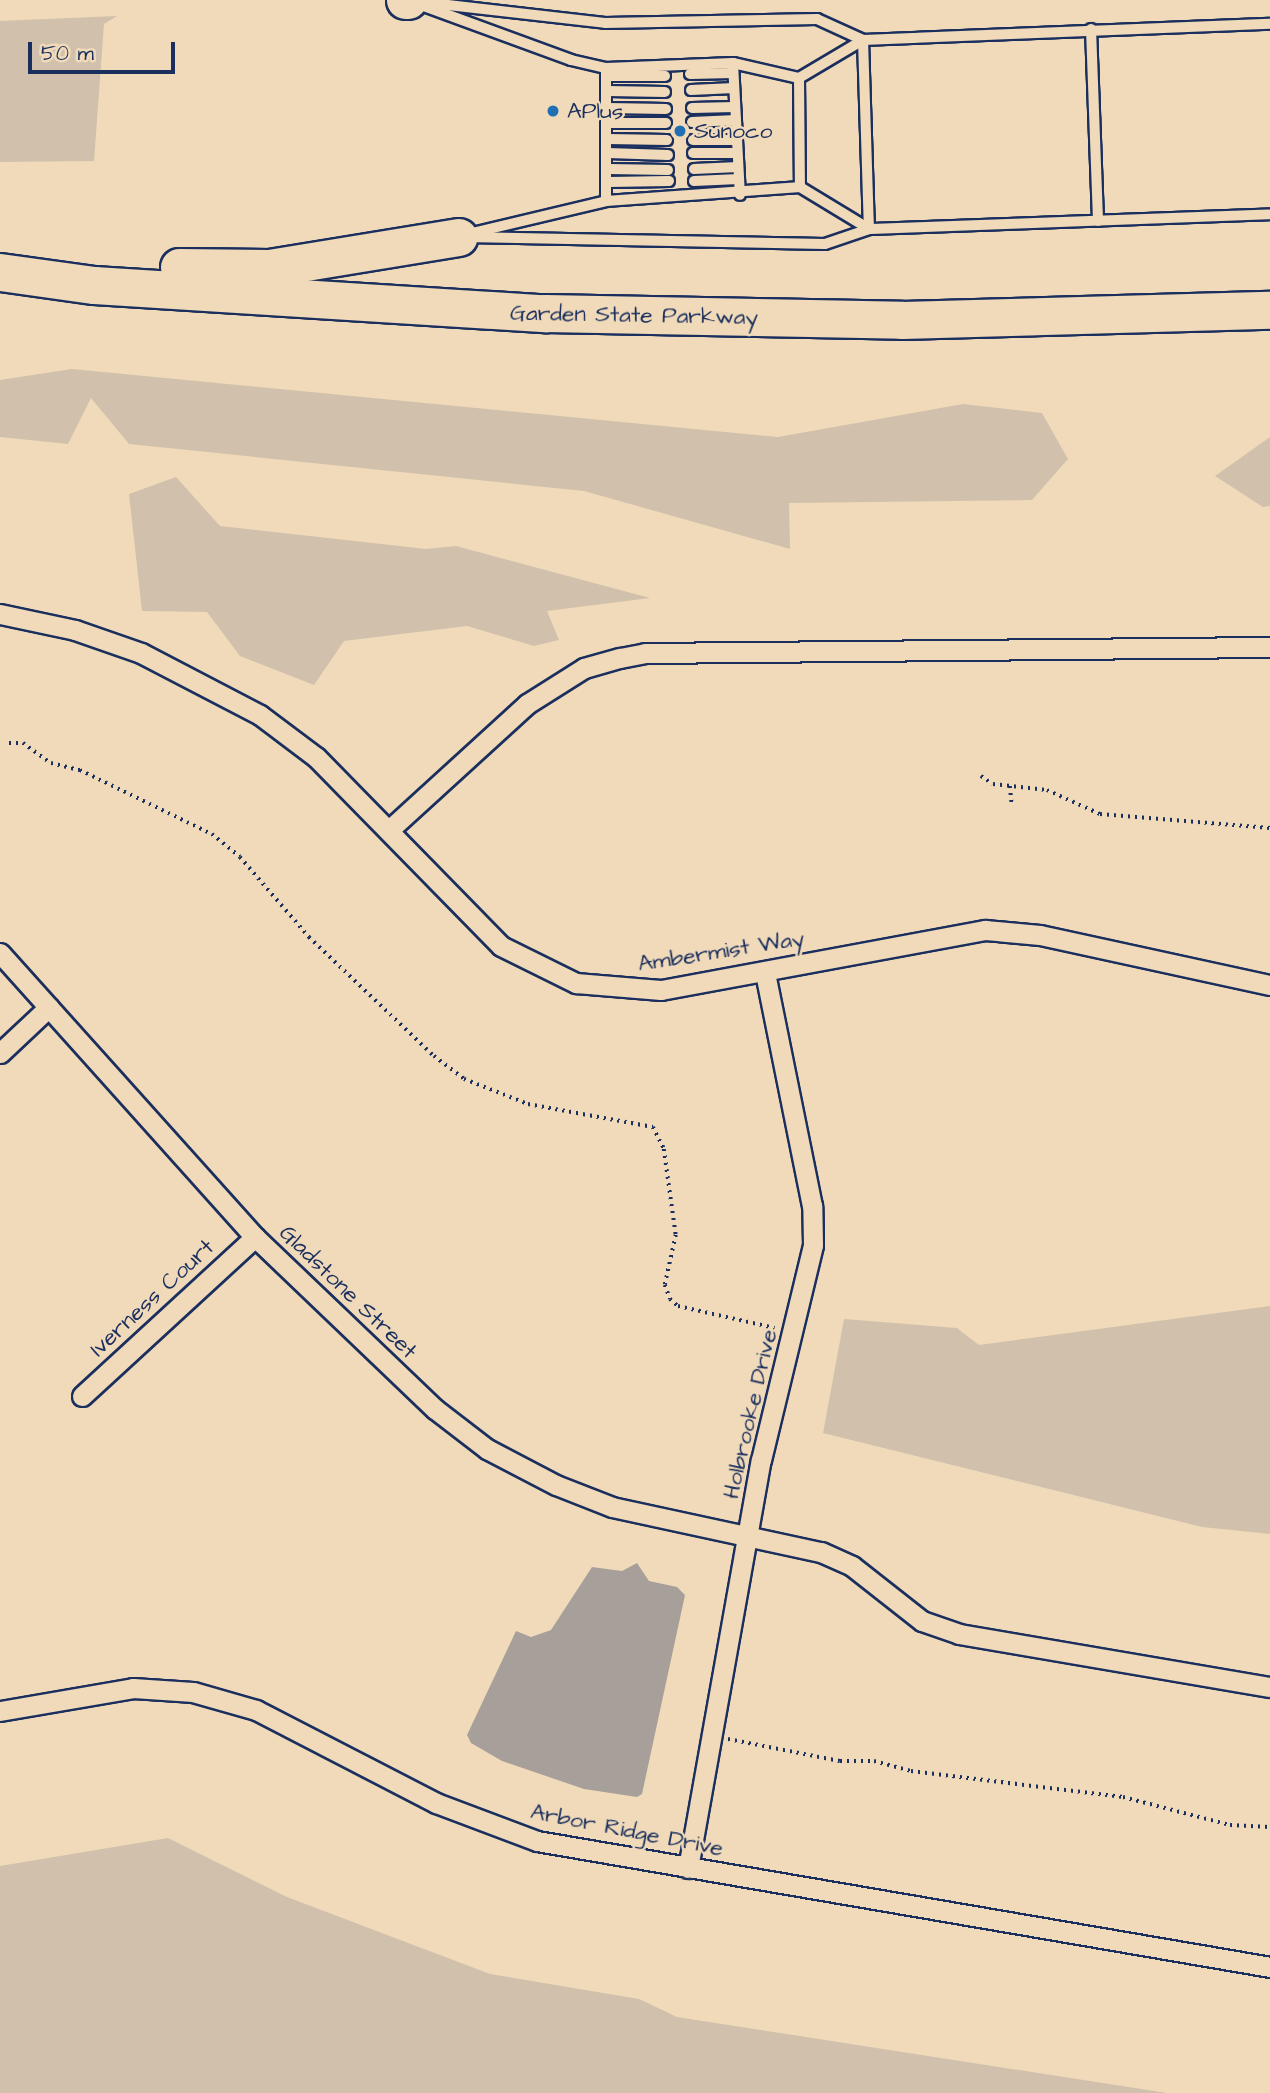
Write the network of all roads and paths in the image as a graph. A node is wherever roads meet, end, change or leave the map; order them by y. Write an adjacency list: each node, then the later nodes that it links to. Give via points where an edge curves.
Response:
1 (406, 0): 4 (lane, via 605,23 817,19); 6 (lane)
2 (1270, 24): 3 (lane)
3 (1091, 29): 4 (lane); 40 (lane)
4 (863, 40): 9 (lane); 41 (lane)
5 (733, 68): 6 (lane); 7 (lane); 9 (lane); 10 (lane)
6 (607, 72): 8 (lane); 12 (lane)
7 (690, 75)
8 (665, 76)
9 (799, 78): 36 (lane)
10 (734, 88): 11 (lane); 15 (lane)
11 (691, 90)
12 (608, 91): 13 (lane); 16 (lane)
13 (665, 92)
14 (692, 107): 15 (lane)
15 (735, 107): 18 (lane)
16 (608, 108): 17 (lane); 21 (lane)
17 (666, 108)
18 (736, 120): 19 (lane); 25 (lane)
19 (692, 122)
20 (667, 123): 21 (lane)
21 (608, 124): 22 (lane)
22 (608, 139): 23 (lane); 26 (lane)
23 (667, 140)
24 (693, 140): 25 (lane)
25 (737, 140): 28 (lane)
26 (608, 153): 29 (lane); 31 (lane)
27 (693, 153): 28 (lane)
28 (737, 153): 30 (lane)
29 (668, 155)
30 (738, 167): 32 (lane); 33 (lane)
31 (609, 169): 35 (lane); 35 (lane, via 669,175)
32 (694, 169)
33 (739, 179): 34 (lane); 37 (lane)
34 (694, 181)
35 (609, 182): 38 (lane)
36 (800, 187): 37 (lane); 41 (lane)
37 (740, 195): 38 (lane)
38 (606, 201): 42 (lane)
39 (1270, 214): 40 (lane)
40 (1098, 221): 41 (lane)
41 (869, 229): 42 (lane, via 825,244)
42 (458, 237): 43 (highway, via 269,268 50,260)
43 (0, 264)
44 (0, 272): 45 (highway, Garden State Parkway, via 121,287 545,313 902,320)
45 (1270, 310)
46 (0, 614): 53 (street, Ambermist Way, via 75,630 141,653 209,685 316,757)
47 (1270, 647): 53 (street, via 645,653 620,658 584,668 527,705)
48 (9, 743): 60 (path, via 23,743 51,763 80,769 212,834 240,858 309,937 464,1079 528,1104 653,1127 664,1149 676,1235 665,1285 670,1299 678,1306)
49 (981, 776): 50 (path)
50 (1010, 786): 51 (path); 52 (path, via 1046,790 1090,811 1139,821 1200,819)
51 (1012, 806)
52 (1270, 828)
53 (389, 830): 55 (street, Ambermist Way, via 501,946 576,983 661,990)
54 (0, 953): 57 (street, Gladstone Street)
55 (765, 972): 56 (street, Ambermist Way, via 944,935 1007,930); 60 (street, Holbrooke Drive, via 812,1206 809,1275)
56 (1270, 985)
57 (48, 1006): 58 (street); 59 (street, Gladstone Street)
58 (0, 1053)
59 (255, 1237): 61 (street, Iverness Court); 62 (street, Gladstone Street, via 435,1409 487,1449 612,1507)
60 (794, 1332): 62 (street, Holbrooke Drive, via 761,1460)
61 (82, 1396)
62 (747, 1538): 63 (street, via 821,1552 852,1566 922,1621 959,1634); 65 (street, Holbrooke Drive)
63 (1270, 1687)
64 (0, 1711): 67 (street, Arbor Ridge Drive, via 133,1688 193,1692 256,1710 436,1802 537,1841)
65 (709, 1734): 66 (path, via 840,1761 874,1760 924,1773 1123,1797 1230,1825); 67 (street, Holbrooke Drive)
66 (1270, 1827)
67 (688, 1868): 68 (street, Arbor Ridge Drive)
68 (1270, 1967)

